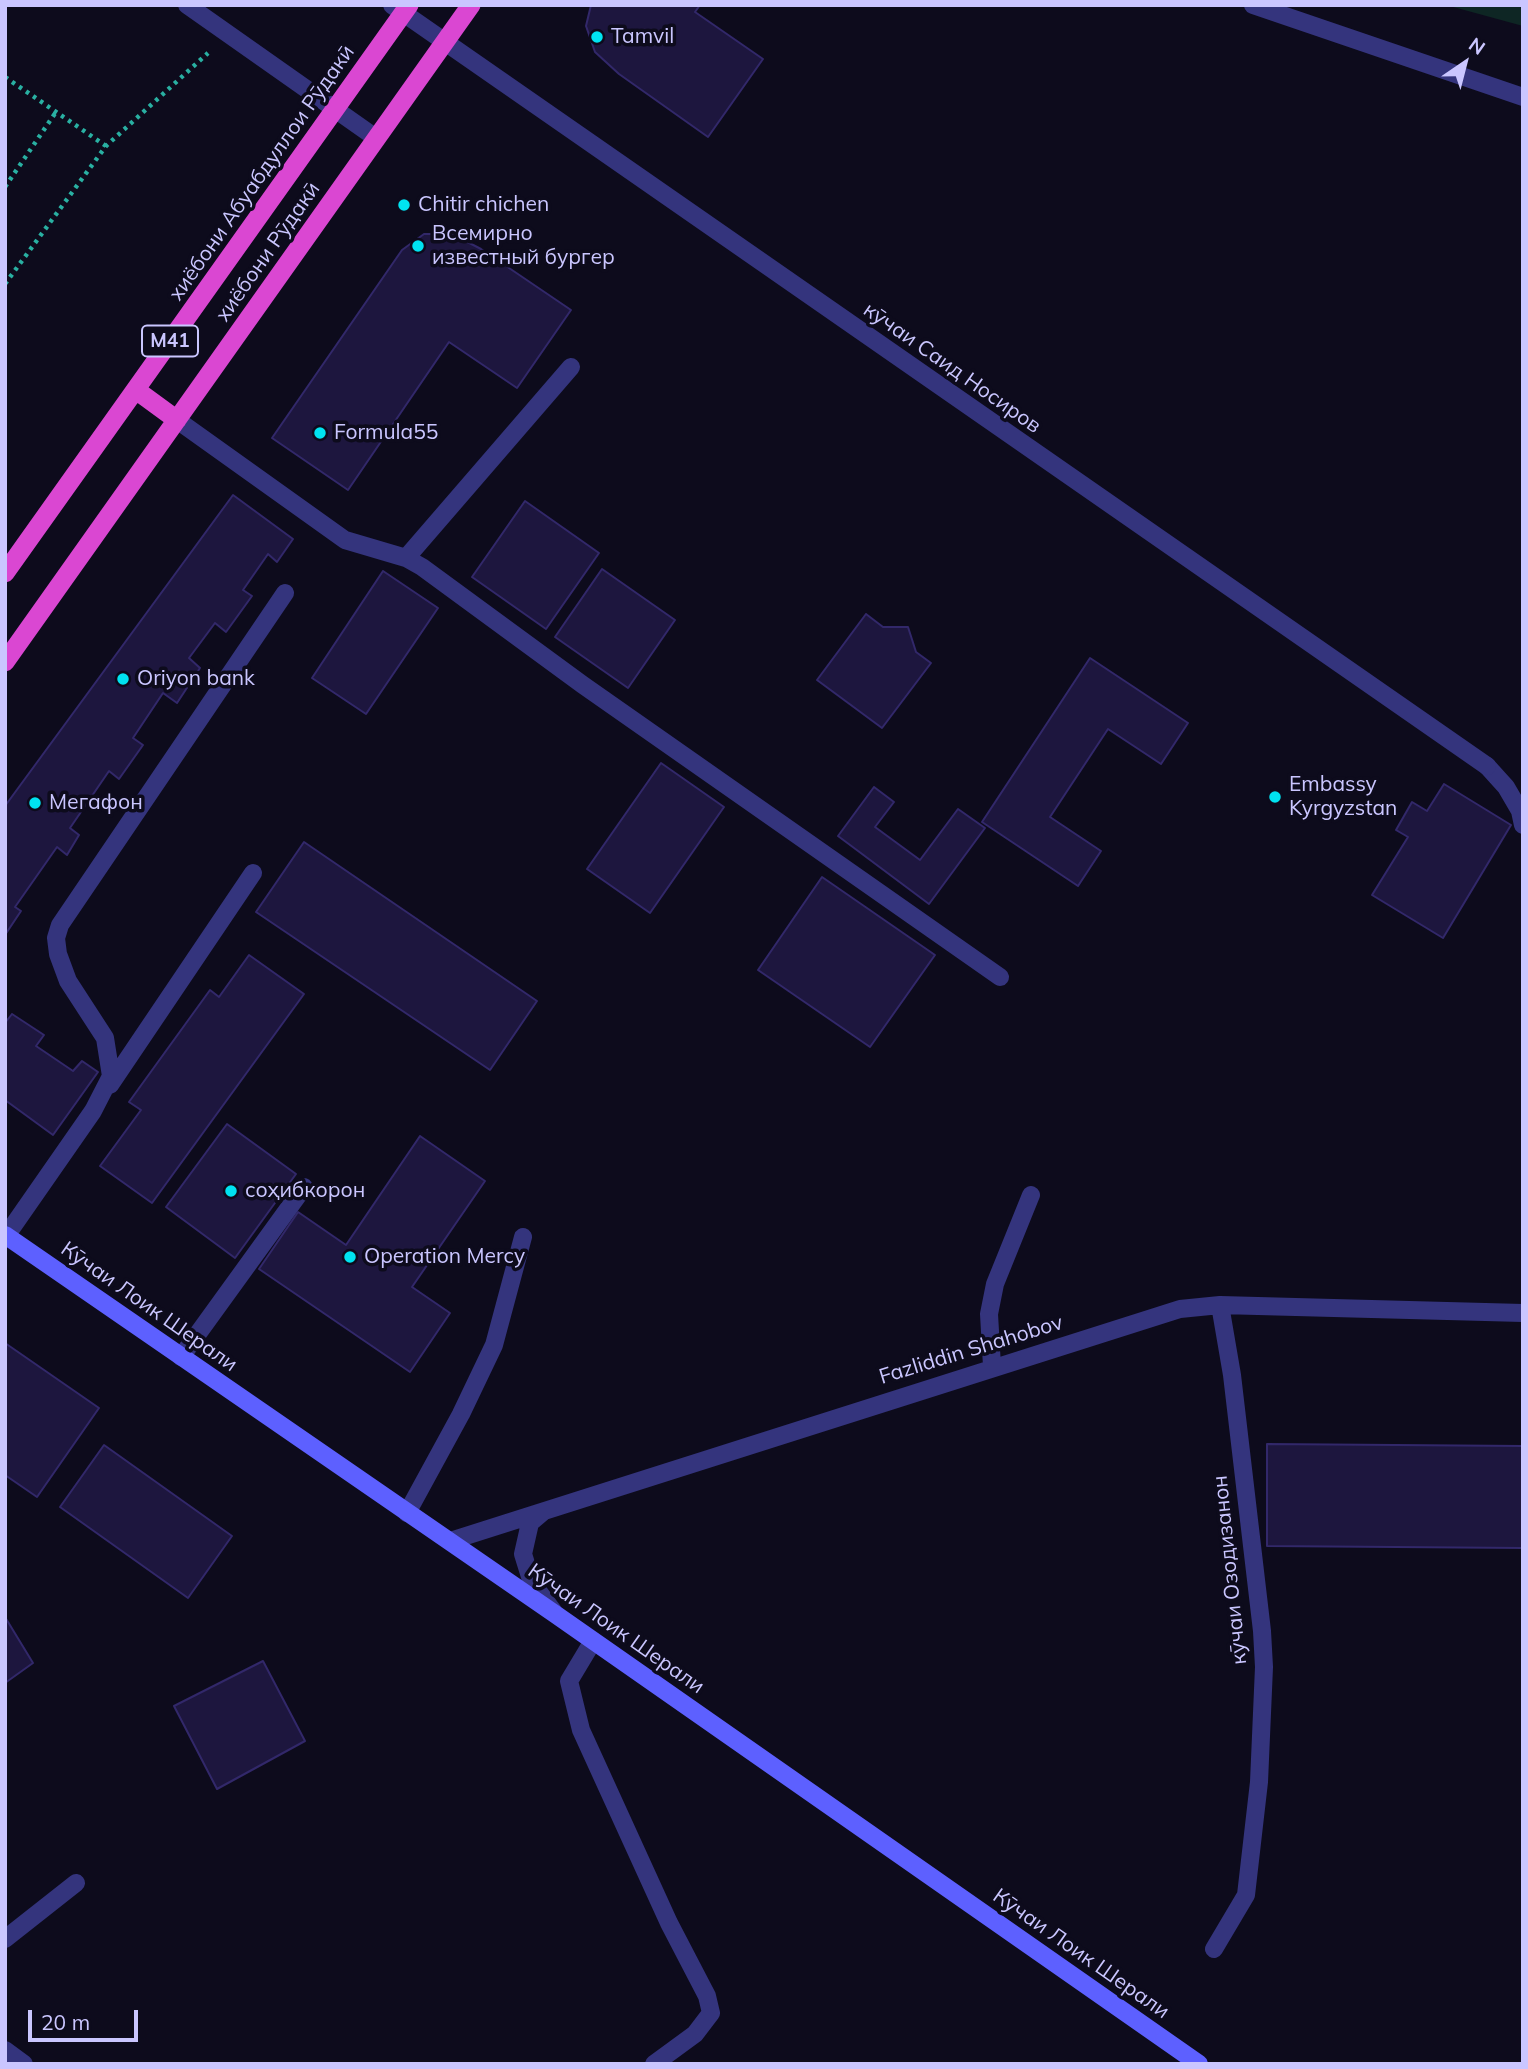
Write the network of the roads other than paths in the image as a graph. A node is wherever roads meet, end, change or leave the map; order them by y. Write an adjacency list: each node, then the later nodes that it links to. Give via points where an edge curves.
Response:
1 (187, 5): 7 (street)
2 (471, 5): 5 (highway, хиёбони Рӯдакӣ)
3 (1253, 5): 6 (street)
4 (402, 8): 5 (street, кӯчаи Саид Носиров); 7 (highway, хиёбони Абуабдуллои Рӯдакӣ / M41)
5 (444, 43): 8 (highway, хиёбони Рӯдакӣ); 16 (street, кӯчаи Саид Носиров, via 1487,766 1506,786)
6 (1523, 97)
7 (335, 109): 8 (street); 10 (highway, хиёбони Абуабдуллои Рӯдакӣ / M41)
8 (376, 138): 11 (highway, хиёбони Рӯдакӣ)
9 (571, 367): 12 (street)
10 (136, 390): 11 (highway); 13 (highway, хиёбони Абуабдуллои Рӯдакӣ / M41)
11 (177, 420): 12 (street, via 345,540); 15 (highway, хиёбони Рӯдакӣ)
12 (406, 558): 18 (street)
13 (5, 573)
14 (285, 593): 19 (street, via 56,938 68,981 105,1038 111,1076)
15 (5, 662)
16 (1523, 825)
17 (253, 873): 19 (street)
18 (1000, 977)
19 (106, 1091): 22 (street)
20 (304, 1187): 26 (street)
21 (1031, 1195): 27 (street, via 995,1284 989,1314)
22 (6, 1236): 26 (main road, Кӯчаи Лоик Шерали)
23 (523, 1237): 29 (street, via 494,1345)
24 (1220, 1305): 25 (street, Fazliddin Shahobov); 27 (street, Fazliddin Shahobov, via 1180,1309); 35 (street, кӯчаи Озодизанон, via 1264,1667 1246,1895)
25 (1523, 1313)
26 (181, 1357): 29 (main road, Кӯчаи Лоик Шерали)
27 (992, 1366): 28 (street, Fazliddin Shahobov)
28 (546, 1510): 30 (street, Fazliddin Shahobov); 31 (street, via 530,1523 523,1554 532,1583)
29 (407, 1513): 30 (main road, Кӯчаи Лоик Шерали)
30 (450, 1541): 31 (main road, Кӯчаи Лоик Шерали)
31 (555, 1614): 32 (main road, Кӯчаи Лоик Шерали)
32 (593, 1641): 37 (main road, Кӯчаи Лоик Шерали); 39 (street, via 569,1681 582,1730 706,1996 710,2014 695,2034)
33 (76, 1883): 34 (street)
34 (5, 1938)
35 (1214, 1949)
36 (5, 2050): 38 (street)
37 (1188, 2061)
38 (24, 2064)
39 (654, 2064)

